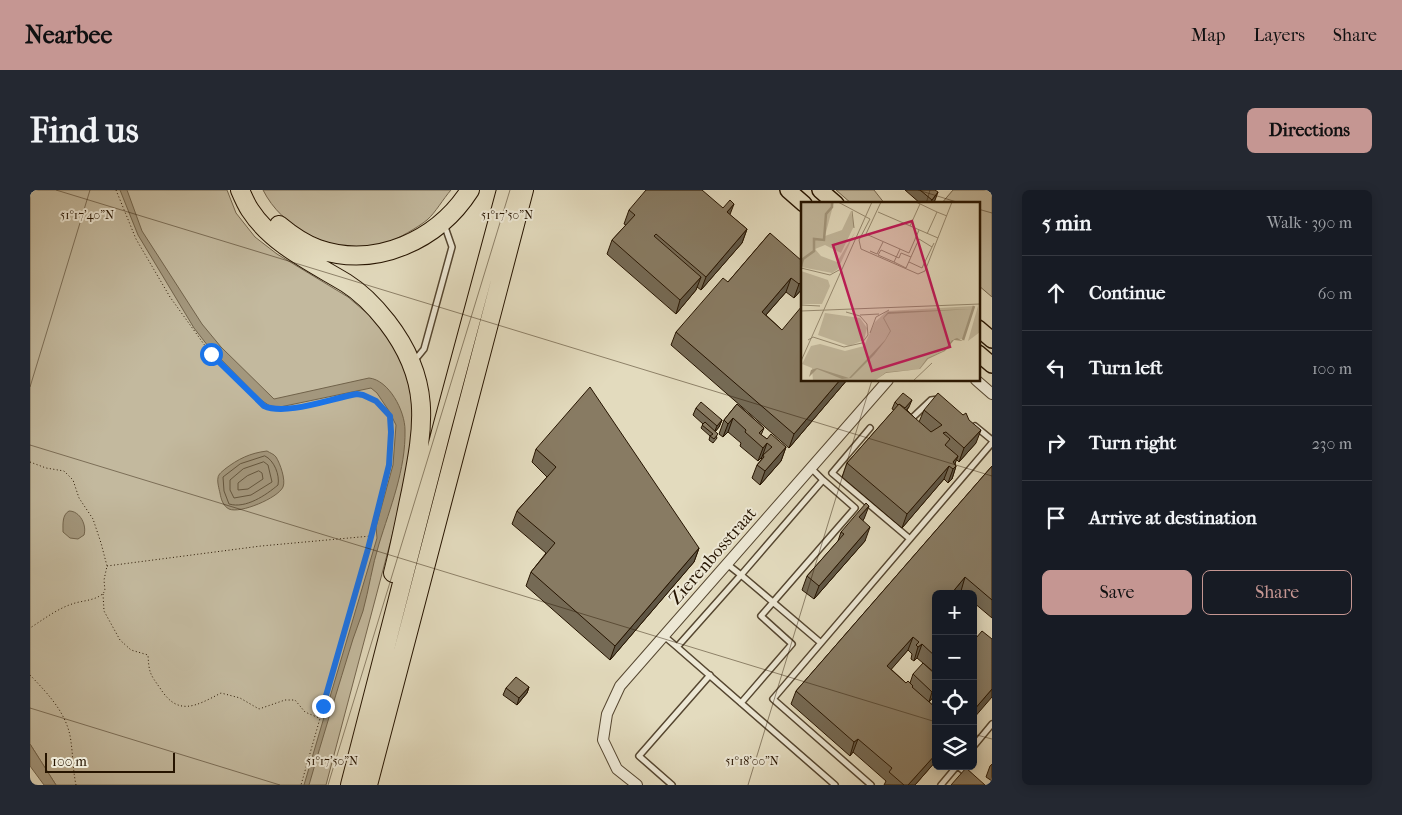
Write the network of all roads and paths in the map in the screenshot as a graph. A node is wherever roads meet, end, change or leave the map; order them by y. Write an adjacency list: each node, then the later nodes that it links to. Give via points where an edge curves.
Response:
1 (116, 190): 28 (path, via 136,239 170,297 211,354 264,406 272,410 286,410 357,394 370,397 386,410 390,416 391,432 389,465)
2 (240, 190): 15 (highway, via 250,211 267,231 349,285 376,308)
3 (253, 190): 11 (highway, via 258,202 274,221 293,237 318,249 344,255 370,256 398,249)
4 (470, 190): 11 (highway)
5 (506, 190): 35 (highway)
6 (524, 190): 52 (highway)
7 (788, 190): 9 (main road)
8 (820, 190): 10 (main road)
9 (802, 202)
10 (834, 202)
11 (443, 222): 15 (lane, via 452,247 424,349)
12 (979, 329): 13 (main road)
13 (992, 340)
14 (979, 354): 16 (main road)
15 (412, 363): 35 (highway, via 420,394 422,423 389,591)
16 (992, 365)
17 (887, 381): 26 (street, Zierenbosstraat)
18 (977, 381): 19 (street)
19 (992, 394)
20 (944, 400): 21 (lane, via 930,400)
21 (910, 420)
22 (971, 423): 24 (lane)
23 (870, 428): 29 (lane, via 832,473)
24 (992, 442): 29 (lane)
25 (30, 462): 31 (path, via 64,471 73,480 79,498 93,519)
26 (811, 468): 27 (lane); 30 (street, Zierenbosstraat)
27 (824, 480): 32 (lane); 34 (lane, via 855,508)
28 (372, 536): 31 (path, via 261,546); 43 (path)
29 (910, 539): 38 (lane)
30 (727, 564): 32 (lane); 37 (street, Zierenbosstraat)
31 (107, 566): 33 (path)
32 (741, 575): 34 (lane); 39 (lane)
33 (103, 594): 36 (path, via 60,609); 43 (path, via 104,611 120,640 131,650 148,655 149,671 166,698 177,706 198,705 221,693 240,698 259,709 295,700 305,712)
34 (773, 602): 38 (lane); 42 (lane, via 761,616 792,644)
35 (396, 612): 51 (highway)
36 (30, 628)
37 (664, 636): 39 (lane); 53 (street, Zierenbosstraat, via 620,686 607,714 603,740 617,768)
38 (821, 643): 56 (lane, via 773,699)
39 (677, 647): 41 (lane)
40 (30, 675): 49 (path, via 60,710 71,739)
41 (710, 676): 42 (lane); 54 (lane, via 639,756)
42 (741, 703): 55 (lane)
43 (319, 718): 50 (path)
44 (992, 724): 45 (lane)
45 (977, 742)
46 (954, 770): 57 (lane)
47 (963, 770): 48 (lane)
48 (973, 779)
49 (76, 785)
50 (301, 785)
51 (350, 785)
52 (368, 785)
53 (637, 785)
54 (672, 785)
55 (835, 785)
56 (871, 785)
57 (941, 785)

